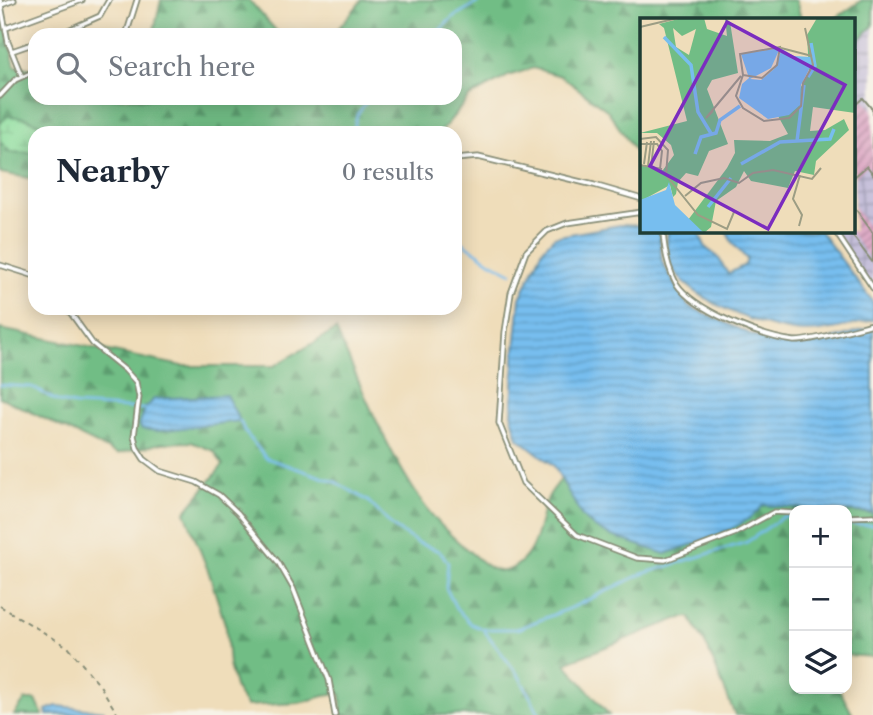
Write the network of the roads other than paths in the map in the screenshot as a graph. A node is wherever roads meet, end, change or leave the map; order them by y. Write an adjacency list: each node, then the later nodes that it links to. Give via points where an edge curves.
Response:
1 (14, 0): 5 (lane)
2 (82, 0): 6 (lane)
3 (108, 0): 7 (lane, via 100,16)
4 (137, 0): 8 (lane)
5 (1, 3): 6 (lane)
6 (6, 28): 10 (lane)
7 (73, 28)
8 (128, 28)
9 (28, 45): 10 (lane)
10 (12, 51): 12 (lane)
11 (28, 74): 12 (lane)
12 (22, 77): 13 (lane)
13 (0, 96)
14 (462, 158): 15 (lane, via 478,157)
15 (640, 198)
16 (640, 212): 24 (lane, via 567,223 547,231 526,252 511,293 499,423 523,483 577,535 637,558 665,560 736,533 774,512)
17 (663, 233): 23 (lane, via 677,284 697,304 754,330 797,341)
18 (836, 233): 21 (lane)
19 (0, 265): 20 (lane)
20 (28, 274)
21 (873, 288)
22 (72, 315): 27 (lane, via 93,344 136,382 139,397 134,436 144,460 219,495 278,562 293,588 328,680)
23 (873, 324)
24 (789, 513)
25 (873, 516): 26 (lane)
26 (852, 517)
27 (335, 715)

